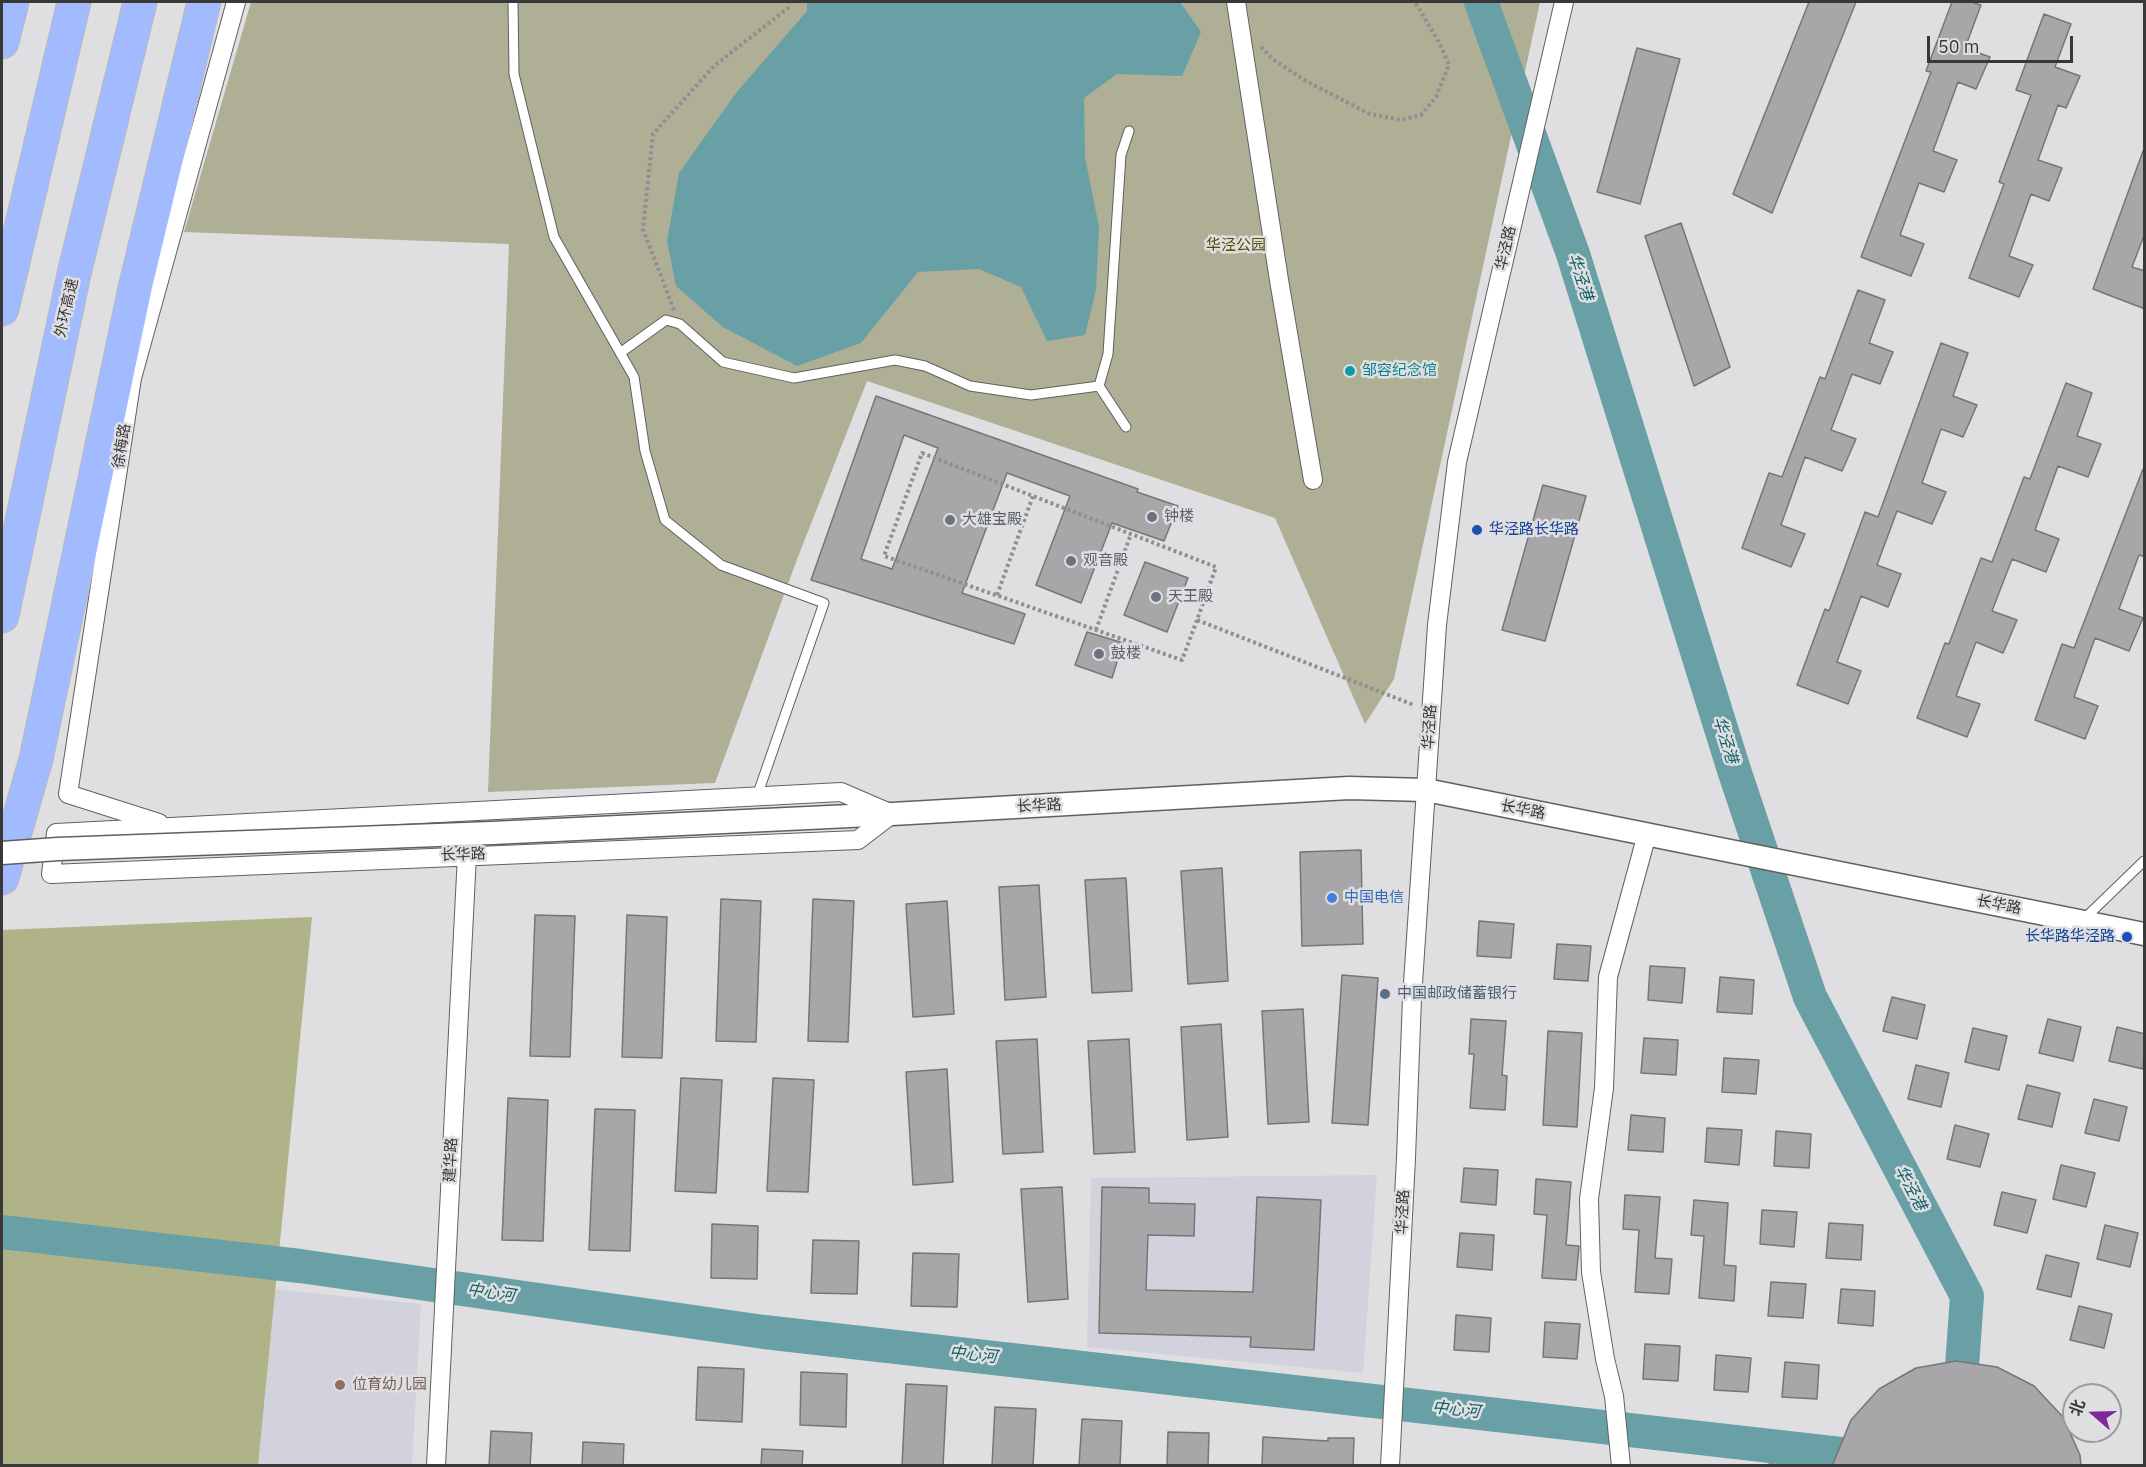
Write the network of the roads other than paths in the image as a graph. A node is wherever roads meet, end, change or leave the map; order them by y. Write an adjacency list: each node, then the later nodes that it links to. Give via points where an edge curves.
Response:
1 (12, 2): 9 (highway)
2 (74, 2): 11 (highway)
3 (140, 2): 16 (highway, 外环高速, via 69,297)
4 (204, 2): 25 (highway, via 130,310 36,759)
5 (236, 2): 20 (street, 徐梅路, via 132,378 68,794)
6 (513, 2): 12 (lane, via 514,74 554,237)
7 (1236, 2): 15 (street)
8 (1564, 2): 17 (street, 华泾路, via 1457,462 1443,566)
9 (2, 42)
10 (1129, 131): 13 (lane, via 1121,155 1108,354)
11 (2, 309)
12 (620, 353): 13 (lane, via 666,320 680,324 723,362 794,378 895,360 925,366 970,386 1030,395); 18 (lane, via 634,377 645,451 665,520 721,565 824,603)
13 (1099, 386): 14 (lane)
14 (1126, 427)
15 (1313, 480)
16 (2, 616)
17 (1426, 790): 19 (street, 长华路, via 1349,788); 21 (street, 长华路); 29 (street, 华泾路)
18 (757, 796): 19 (street, 长华路, via 842,792); 20 (street, 长华路)
19 (892, 814): 22 (street, 长华路, bridge); 23 (street, 长华路, via 858,840)
20 (170, 826): 23 (street, 长华路, via 56,832 51,873)
21 (1647, 834): 26 (street, 长华路); 30 (street, via 1608,977 1604,1088 1589,1199 1591,1272 1614,1396)
22 (2, 853)
23 (467, 855): 28 (street, 建华路)
24 (2145, 861): 26 (lane)
25 (2, 878)
26 (2082, 922): 27 (street, 长华路)
27 (2145, 934)
28 (436, 1466)
29 (1390, 1466)
30 (1621, 1466)

